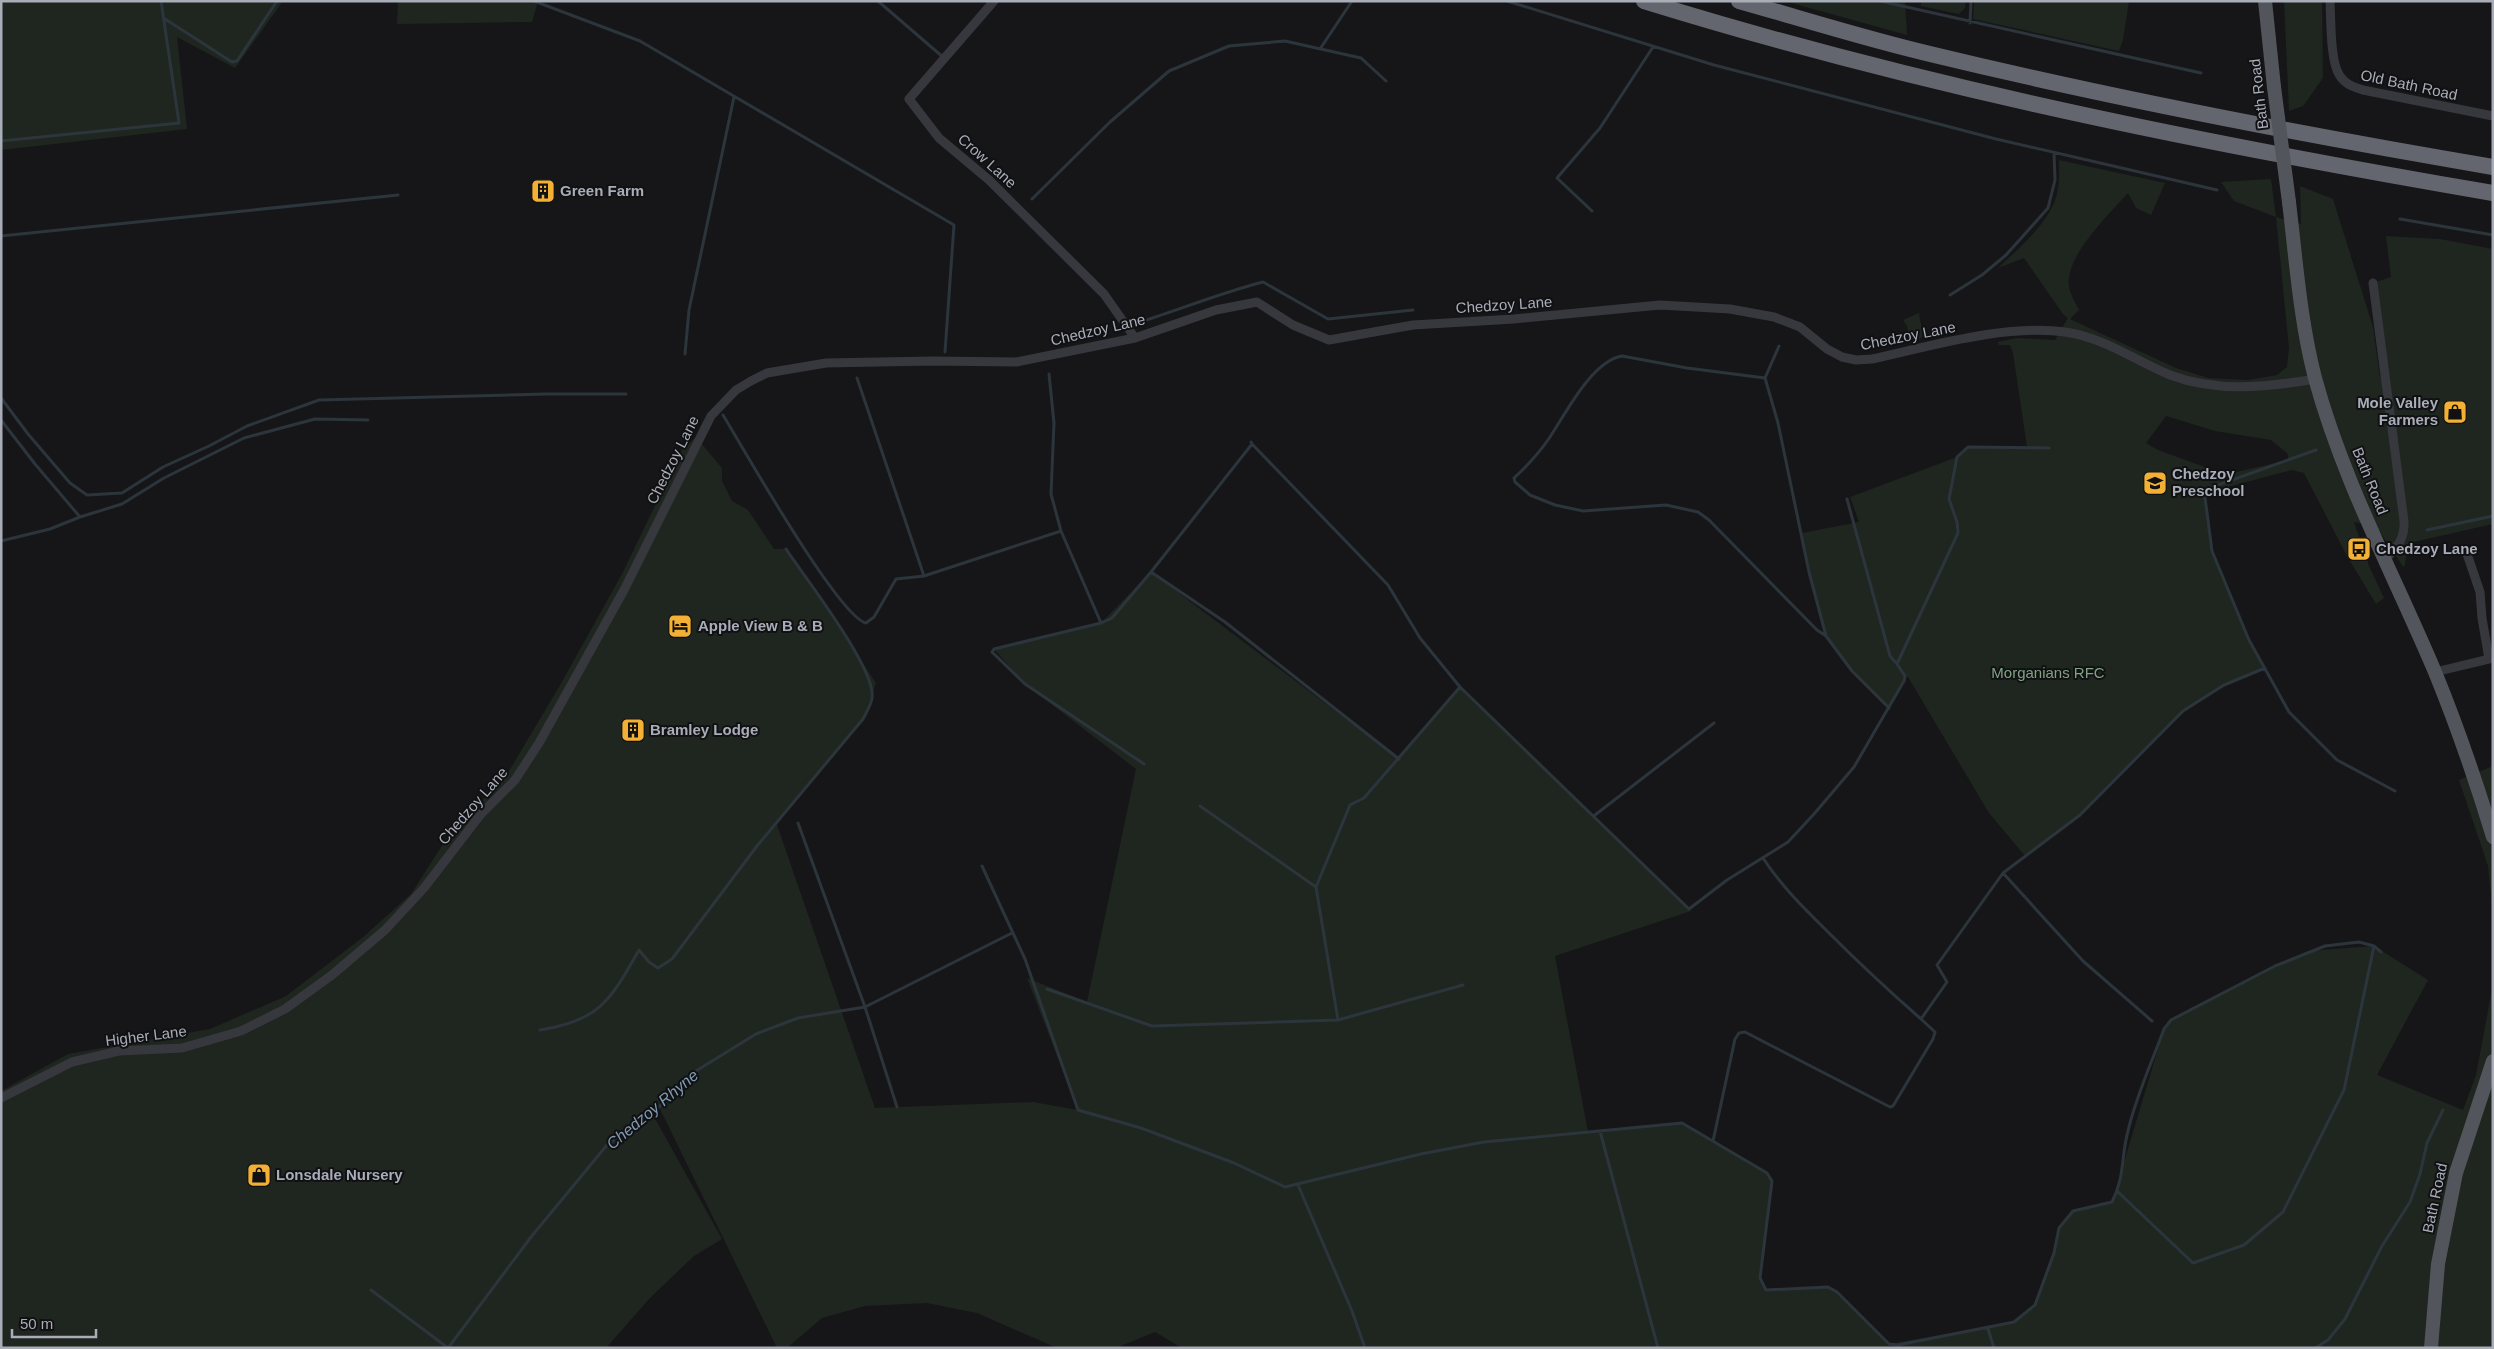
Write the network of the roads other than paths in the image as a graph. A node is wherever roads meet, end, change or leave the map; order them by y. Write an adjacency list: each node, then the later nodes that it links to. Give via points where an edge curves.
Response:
1 (994, 1): 10 (street, Crow Lane, via 909,99 939,138 989,180 1104,294)
2 (1644, 1): 8 (highway, via 1762,38 1937,82 2160,132)
3 (1739, 1): 7 (highway, via 1928,54 2164,107 2320,138)
4 (2265, 1): 11 (main road, Bath Road, bridge, via 2307,341)
5 (2330, 1): 6 (street, Old Bath Road, via 2334,56 2338,74 2347,84)
6 (2493, 116)
7 (2493, 167)
8 (2493, 193)
9 (2373, 283): 13 (street, via 2404,521 2400,544)
10 (1135, 338): 11 (street, Chedzoy Lane, via 1216,310 1257,302 1293,325 1329,340 1413,325 1660,305 1730,309 1774,316 1800,327 1828,349 1856,360 1872,360 2025,329 2068,332 2085,337 2171,375 2202,384 2251,388); 17 (street, Chedzoy Lane, via 1016,362 826,364 768,373 736,390 710,416 624,590 515,780 481,814 424,888 385,930 285,1009)
11 (2316, 379): 13 (main road, Bath Road, via 2345,467)
12 (2466, 551): 14 (street, via 2480,592 2477,619)
13 (2384, 561): 15 (main road, Bath Road)
14 (2491, 658): 15 (street)
15 (2435, 672): 16 (main road, Bath Road, via 2476,780)
16 (2493, 837)
17 (241, 1031): 19 (street, Higher Lane, via 182,1048 119,1052 72,1062)
18 (2493, 1061): 20 (main road, Bath Road, via 2456,1173 2438,1264)
19 (1, 1098)
20 (2431, 1348)

